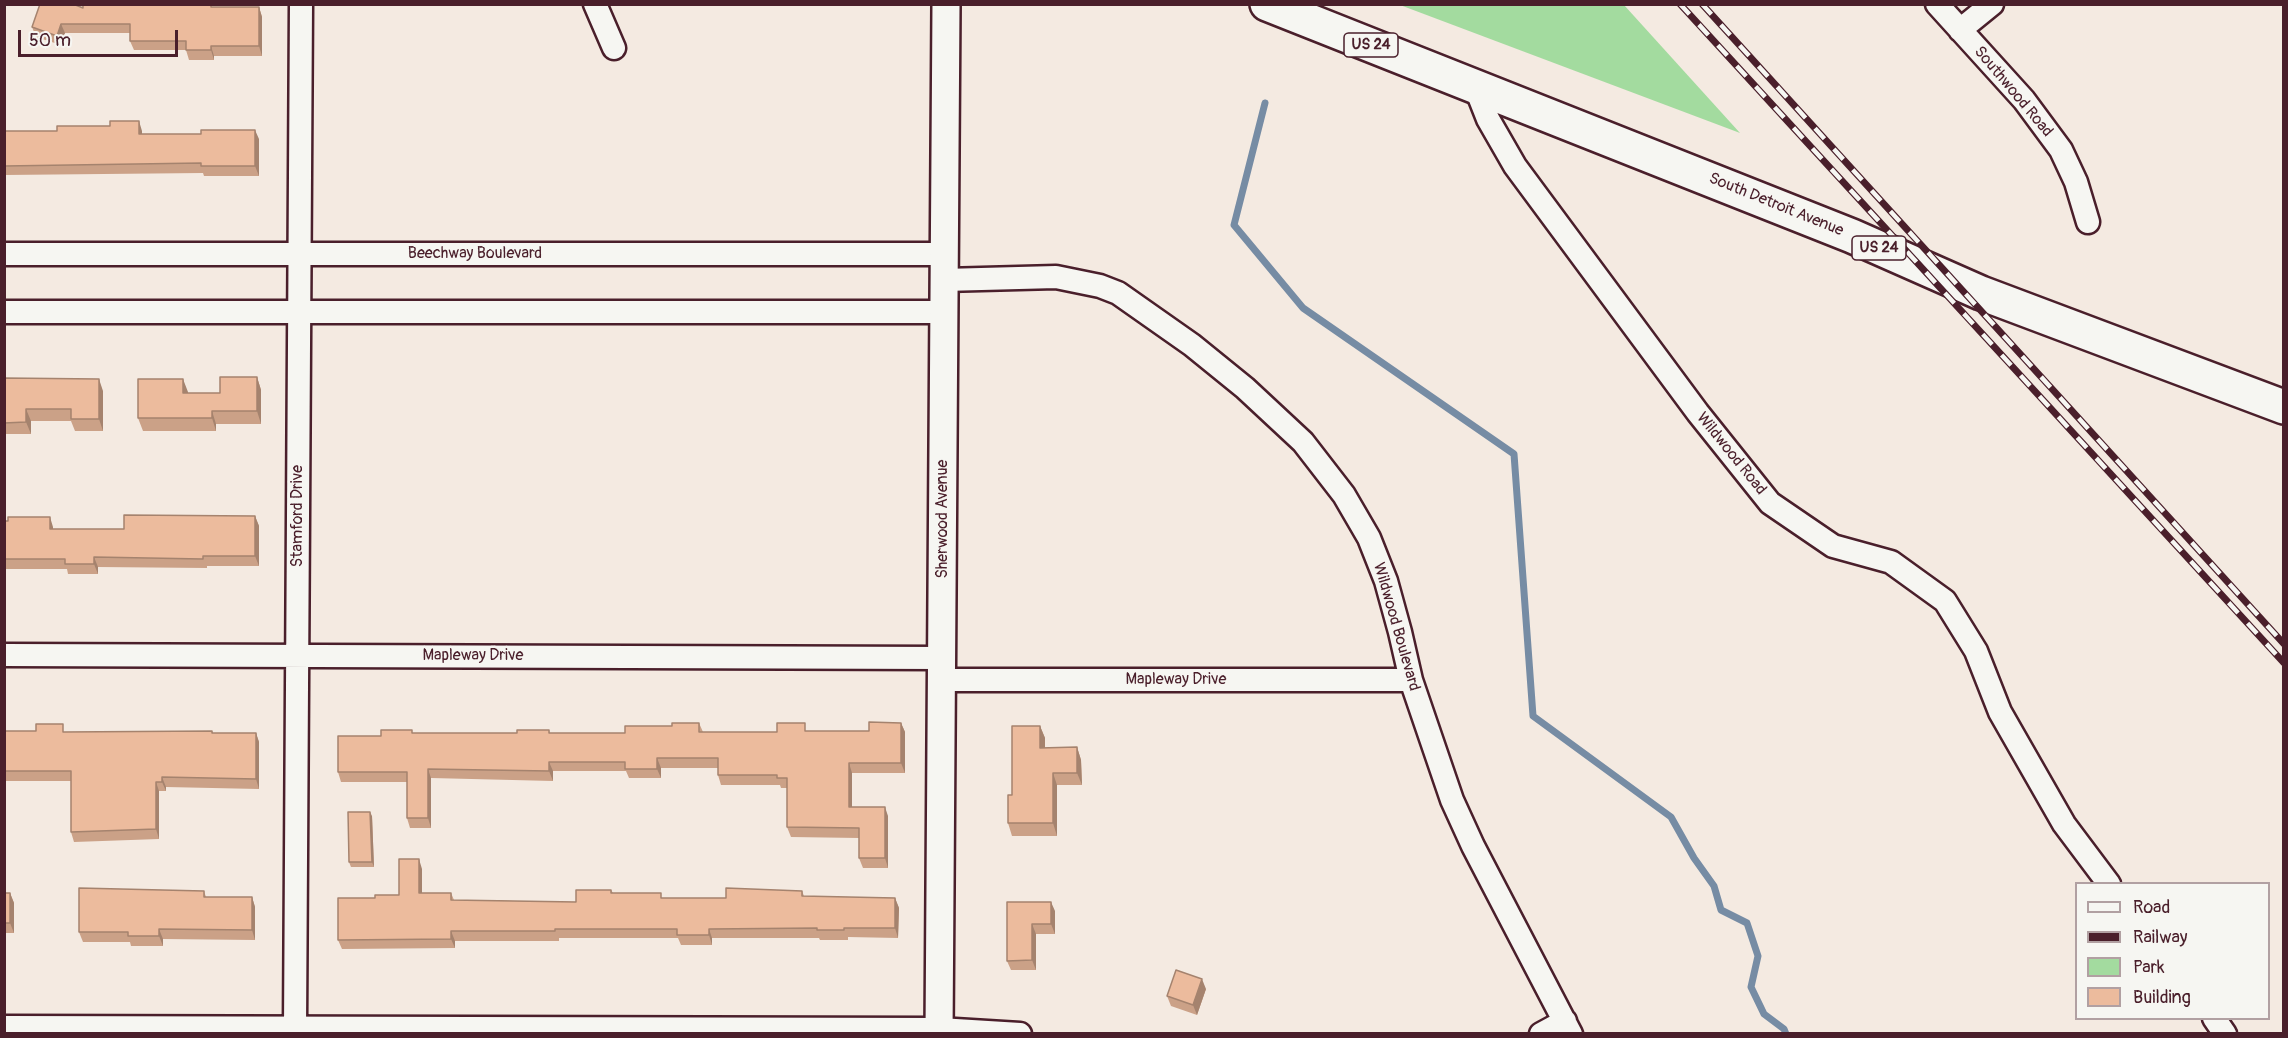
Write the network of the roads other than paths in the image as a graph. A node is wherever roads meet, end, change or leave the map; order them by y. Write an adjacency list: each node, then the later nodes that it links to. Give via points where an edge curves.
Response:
1 (301, 4): 12 (street, Stamford Drive)
2 (594, 4): 8 (street)
3 (946, 4): 13 (street, Sherwood Avenue)
4 (1267, 4): 9 (main road, South Detroit Avenue / US 24)
5 (1936, 4): 7 (street, Southwood Road)
6 (1992, 4): 7 (street)
7 (1960, 30): 10 (street, Southwood Road, via 2024,100 2061,150)
8 (614, 48)
9 (1475, 86): 18 (main road, South Detroit Avenue / US 24, via 1852,236 1981,293); 23 (street, Wildwood Road, via 1488,119 1515,166 1698,414 1770,503 1833,546 1891,562 1945,602 1976,651 2000,712 2064,825)
10 (2088, 222)
11 (4, 254): 12 (street, Beechway Boulevard)
12 (298, 254): 13 (street, Beechway Boulevard); 17 (street, Stamford Drive)
13 (945, 254): 14 (street, Sherwood Avenue)
14 (944, 280): 16 (street, Sherwood Avenue); 22 (street, Wildwood Boulevard, via 1056,277 1101,286 1118,293 1192,345 1245,388 1303,442 1329,473 1369,538 1401,632)
15 (4, 312): 17 (street)
16 (944, 312): 17 (street); 21 (street, Sherwood Avenue)
17 (299, 313): 20 (street, Stamford Drive)
18 (2283, 407)
19 (4, 655): 20 (street, Mapleway Drive)
20 (297, 655): 21 (street, Mapleway Drive); 27 (street, Stamford Drive)
21 (942, 669): 22 (street, Mapleway Drive); 28 (street, Sherwood Avenue)
22 (1411, 680): 26 (street, Wildwood Boulevard, via 1452,800)
23 (2107, 882)
24 (2215, 1020): 31 (street)
25 (4, 1027): 27 (street)
26 (1568, 1027): 30 (street)
27 (298, 1030): 28 (street)
28 (939, 1031): 29 (street)
29 (1020, 1034)
30 (1541, 1034)
31 (2225, 1034)

